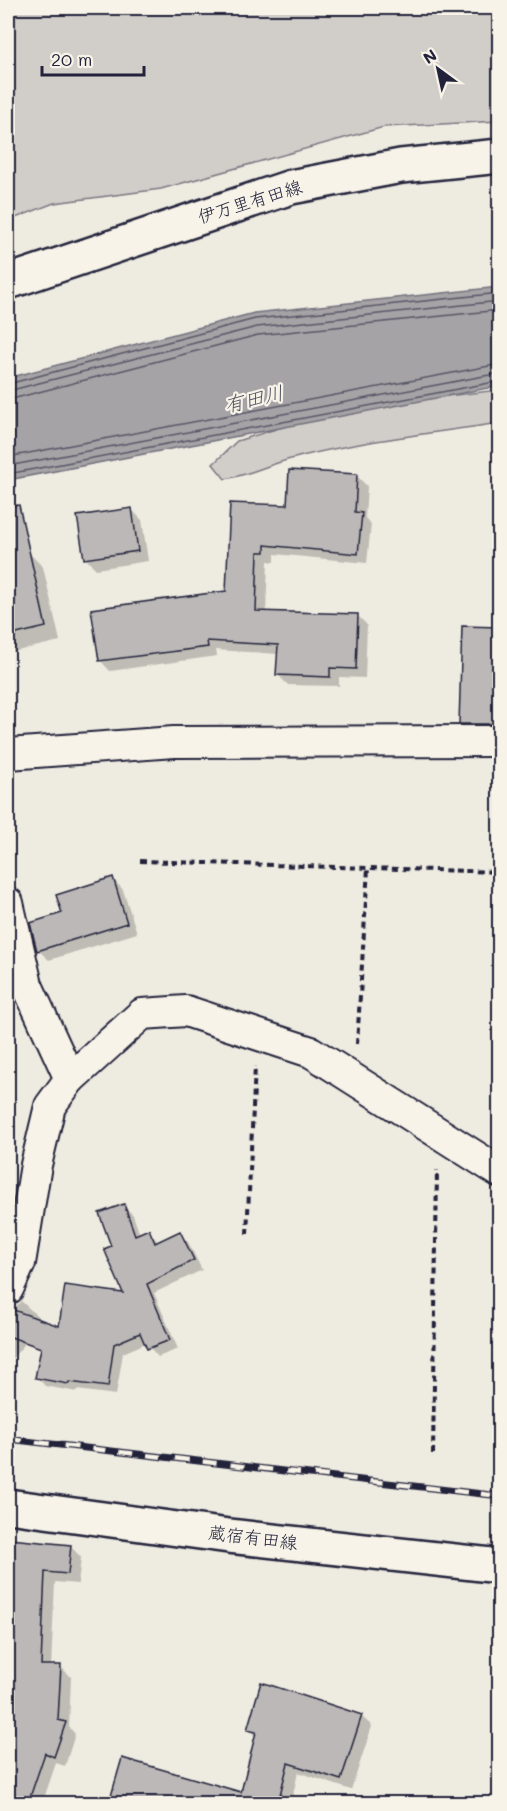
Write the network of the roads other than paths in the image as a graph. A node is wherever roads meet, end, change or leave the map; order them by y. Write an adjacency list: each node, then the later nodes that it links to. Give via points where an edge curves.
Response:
1 (500, 156): 2 (main road, 伊万里有田線, via 401,166 291,188)
2 (8, 282)
3 (500, 741): 4 (street, via 174,742)
4 (8, 754)
5 (8, 903): 6 (street, via 27,985)
6 (70, 1079): 7 (street, via 142,1014 186,1011 311,1052); 8 (street, via 50,1106 20,1263)
7 (500, 1173)
8 (8, 1289)
9 (8, 1506): 10 (main road, 蔵宿有田線, via 229,1536)
10 (500, 1566)

